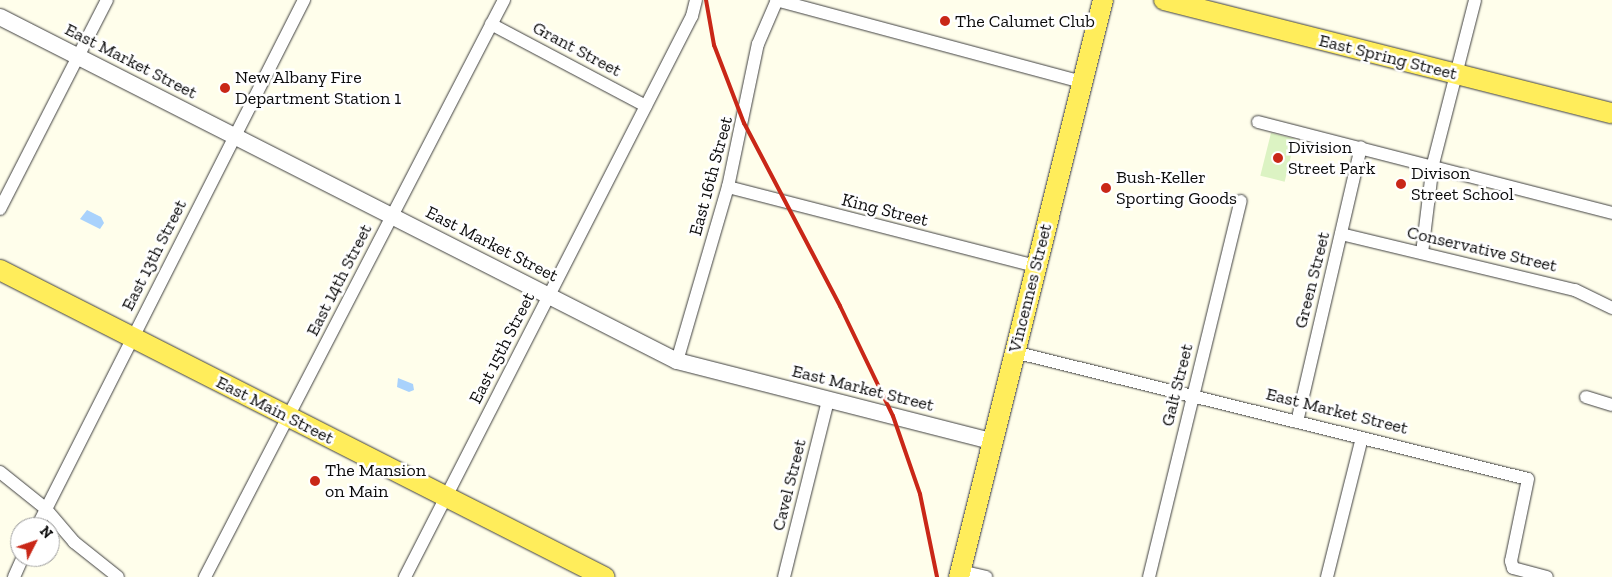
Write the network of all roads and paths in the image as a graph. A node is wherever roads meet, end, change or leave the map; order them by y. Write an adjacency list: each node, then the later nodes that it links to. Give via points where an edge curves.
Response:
1 (108, 0): 11 (street)
2 (304, 0): 17 (street, East 13th Street)
3 (504, 0): 10 (street, East 14th Street)
4 (696, 0): 14 (street, East 15th Street, via 692,16)
5 (776, 0): 13 (street); 20 (street, East 16th Street, via 758,44)
6 (1103, 0): 13 (main road, Vincennes Street)
7 (1164, 0): 12 (main road, East Spring Street)
8 (1475, 0): 12 (street)
9 (0, 17): 11 (street, East Market Street)
10 (491, 24): 14 (street, Grant Street); 24 (street, East 14th Street)
11 (78, 57): 17 (street, East Market Street); 22 (street)
12 (1455, 73): 15 (main road, East Spring Street); 19 (street)
13 (1082, 82): 27 (main road, Vincennes Street)
14 (646, 106): 30 (street, East 15th Street)
15 (1612, 113)
16 (1258, 122): 18 (street)
17 (235, 136): 24 (street, East Market Street); 32 (street, East 13th Street)
18 (1361, 147): 19 (street); 25 (street, Green Street)
19 (1433, 164): 23 (street); 26 (street)
20 (728, 187): 27 (street, King Street); 34 (street, East 16th Street)
21 (1241, 201): 35 (street, Galt Street)
22 (0, 209)
23 (1612, 212)
24 (392, 216): 30 (street, East Market Street); 39 (street, East 14th Street)
25 (1341, 234): 26 (street, Conservative Street); 40 (street, Green Street)
26 (1422, 253): 31 (street, Conservative Street, via 1575,290)
27 (1035, 266): 33 (main road, Vincennes Street)
28 (0, 270): 32 (main road, East Main Street)
29 (0, 283): 32 (main road, East Main Street)
30 (548, 295): 34 (street, East Market Street); 44 (street, East 15th Street)
31 (1612, 308)
32 (130, 342): 39 (main road, East Main Street); 45 (street, East 13th Street)
33 (1014, 352): 35 (street, East Market Street); 42 (main road, Vincennes Street)
34 (678, 362): 37 (street, East Market Street)
35 (1192, 396): 40 (street, East Market Street); 56 (street, Galt Street)
36 (1586, 397): 38 (street)
37 (828, 401): 42 (street, East Market Street); 54 (street, Cavel Street)
38 (1612, 405)
39 (285, 422): 44 (main road, East Main Street); 50 (street, East 14th Street)
40 (1297, 422): 41 (street, East Market Street)
41 (1362, 438): 47 (street, East Market Street, via 1528,479 1512,548); 57 (street)
42 (991, 441): 48 (main road, Vincennes Street)
43 (0, 472): 45 (street)
44 (444, 502): 51 (street, East 15th Street); 52 (main road, East Main Street); 53 (main road, East Main Street)
45 (45, 508): 46 (street, East 13th Street); 49 (street, via 60,530)
46 (41, 517)
47 (1512, 572): 58 (street, East Market Street)
48 (959, 574): 55 (street)
49 (118, 577)
50 (205, 577)
51 (405, 577)
52 (578, 577)
53 (602, 577)
54 (784, 577)
55 (986, 577)
56 (1149, 577)
57 (1327, 577)
58 (1546, 577)

